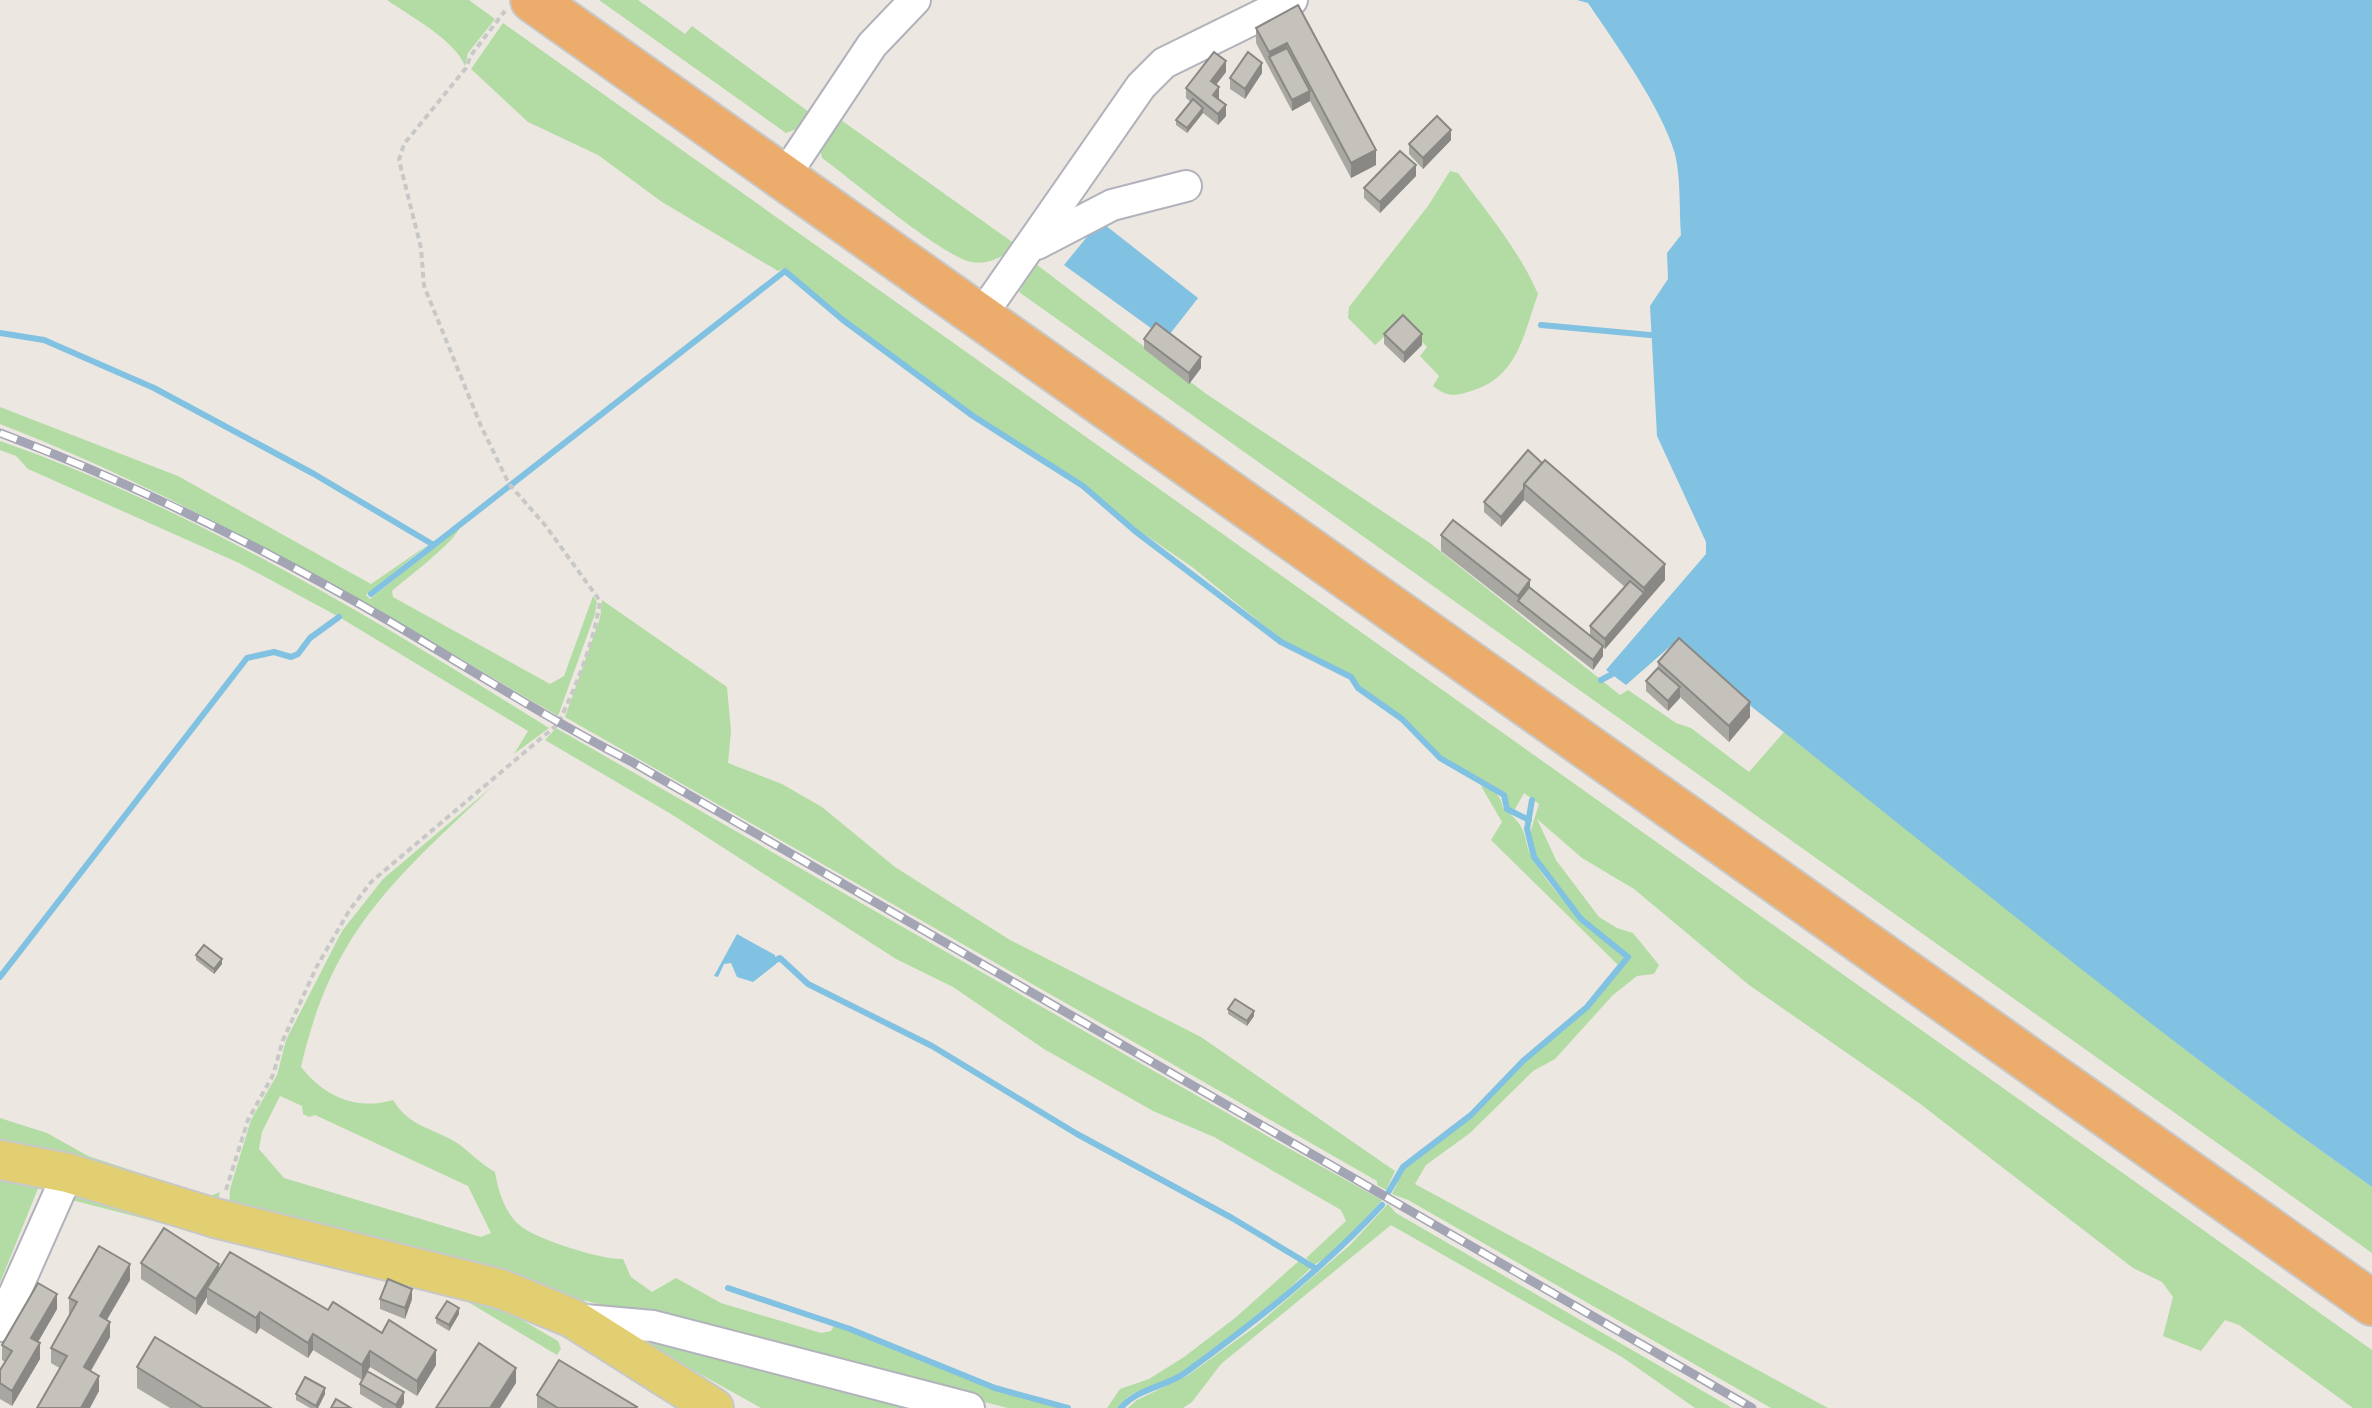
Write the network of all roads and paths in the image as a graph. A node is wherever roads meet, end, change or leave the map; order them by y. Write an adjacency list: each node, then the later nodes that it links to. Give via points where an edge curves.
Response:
1 (513, 0): 11 (path, via 404,144 399,160 421,248 424,286 481,426 509,484 600,601 598,615 558,724 371,882 349,911 317,966 273,1075 248,1120)
2 (533, 0): 5 (highway)
3 (915, 0): 5 (street, via 872,45)
4 (1292, 0): 7 (street, via 1164,63 1141,86)
5 (784, 177): 8 (highway)
6 (1186, 186): 7 (street, via 1112,205)
7 (1031, 247): 8 (street)
8 (981, 316): 12 (highway)
9 (0, 1160): 10 (main road)
10 (68, 1173): 11 (main road); 14 (street)
11 (215, 1218): 13 (main road, via 501,1289)
12 (2372, 1303)
13 (572, 1318): 15 (main road); 16 (street, via 653,1326)
14 (0, 1326)
15 (710, 1407)
16 (969, 1408)

